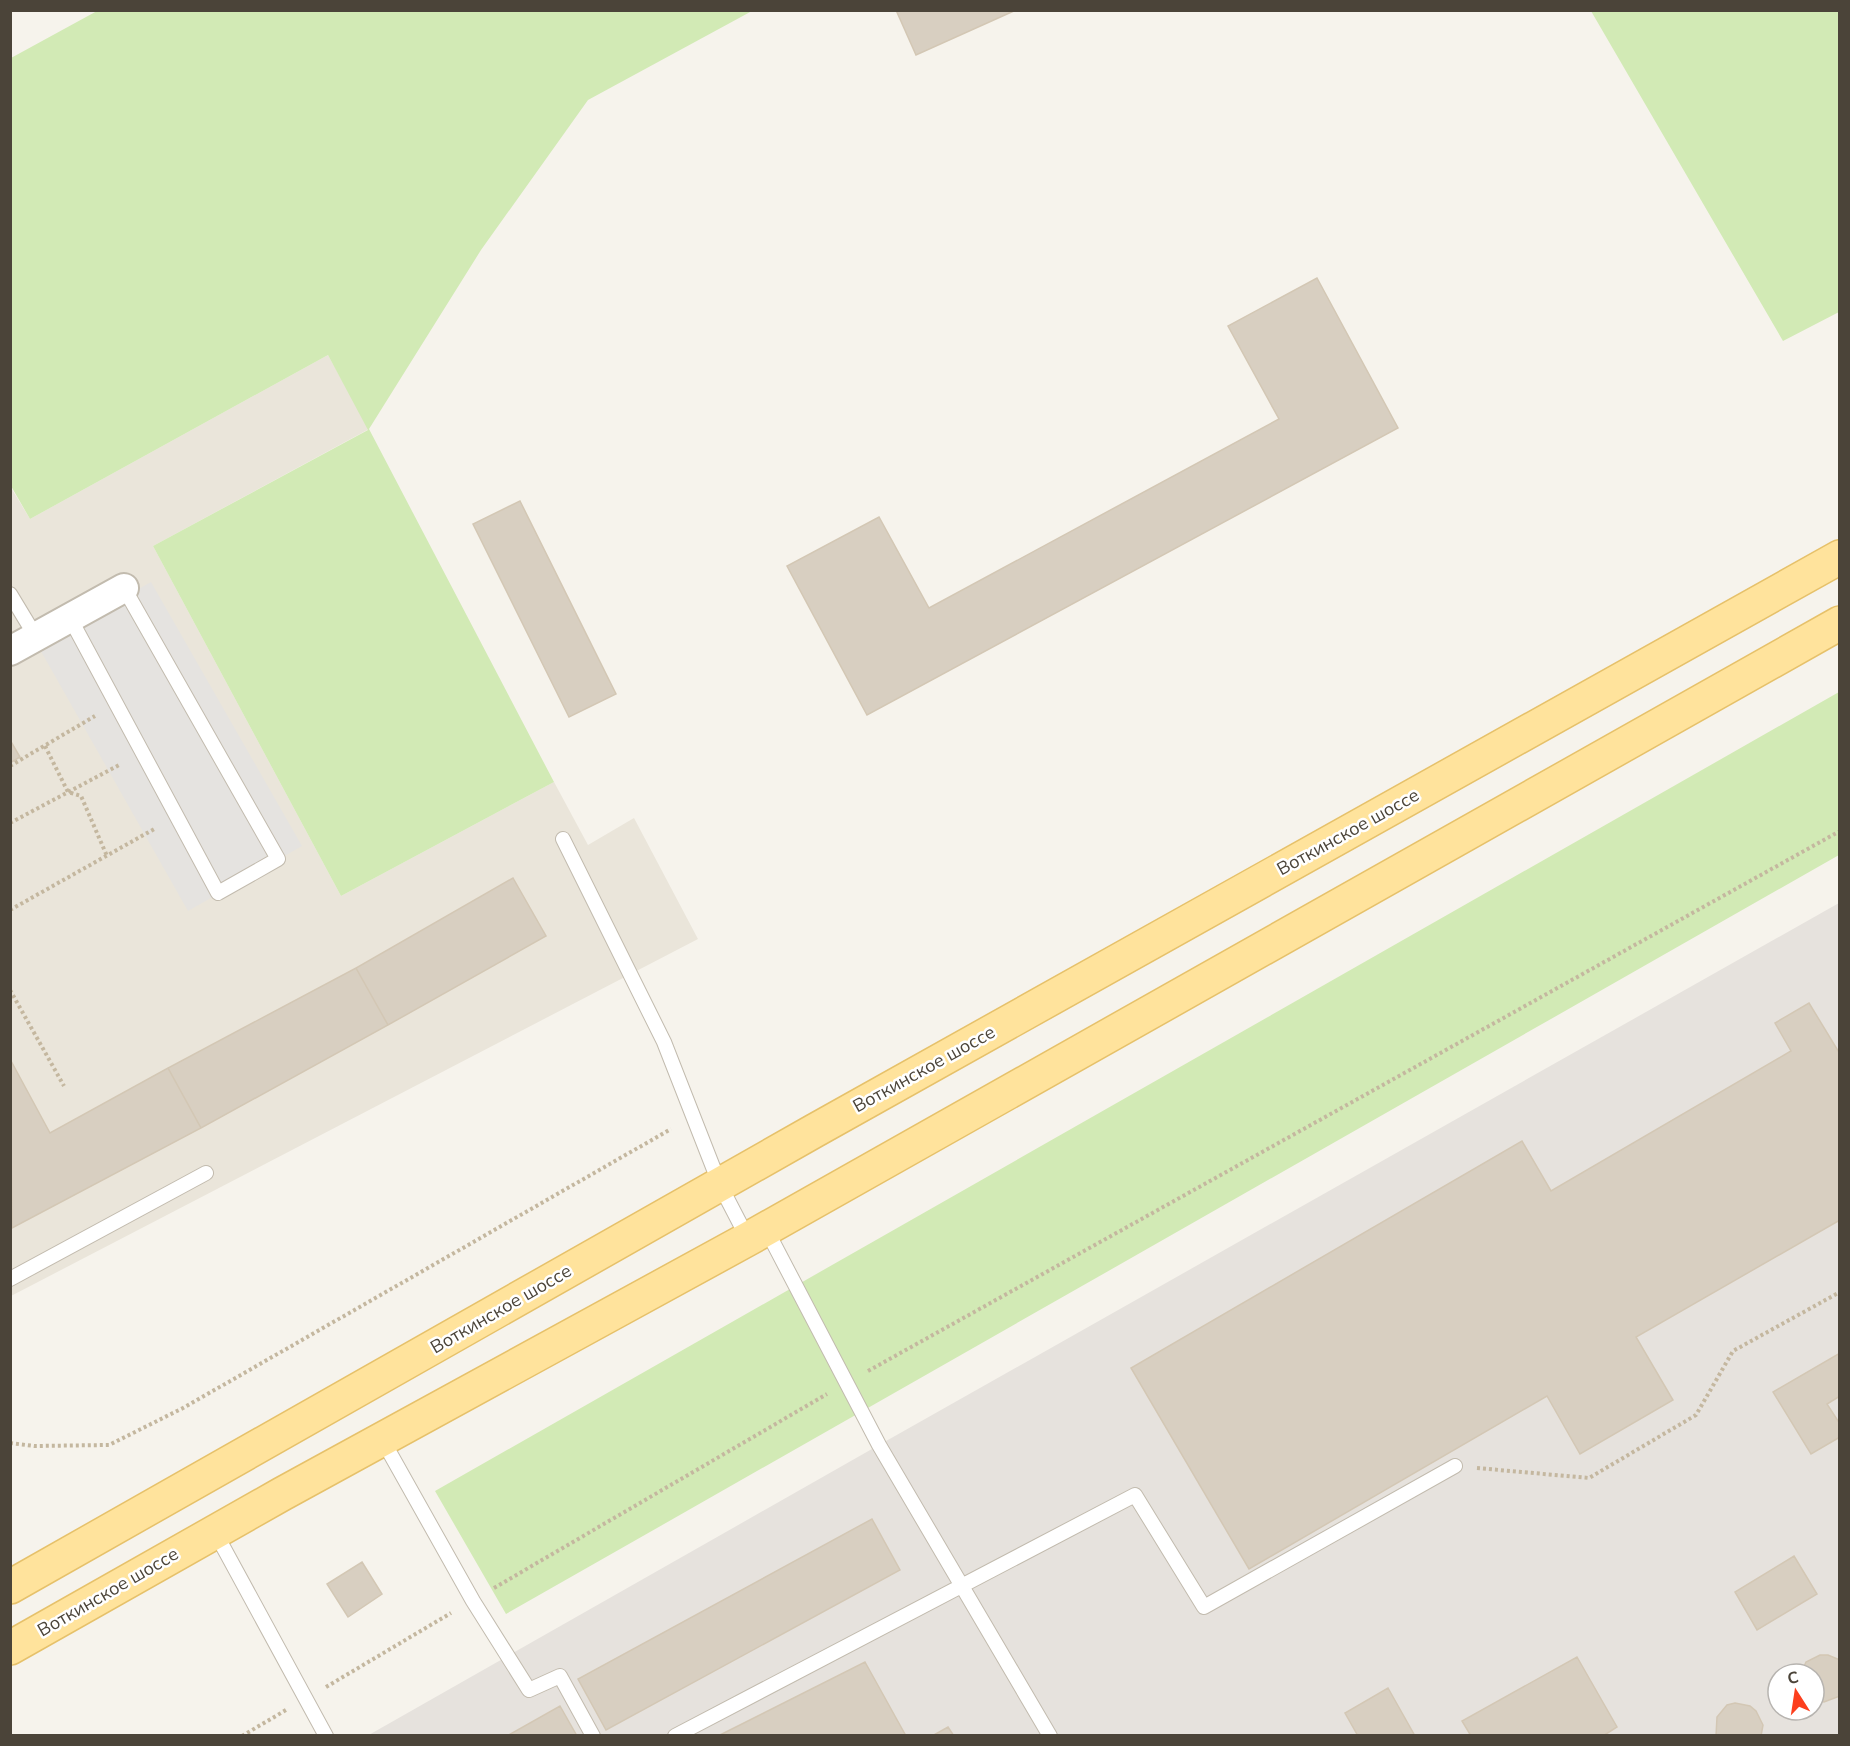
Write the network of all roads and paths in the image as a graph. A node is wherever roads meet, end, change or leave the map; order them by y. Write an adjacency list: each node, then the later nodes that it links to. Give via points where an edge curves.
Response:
1 (1839, 557): 23 (main road, Воткинское шоссе)
2 (124, 588): 4 (street); 13 (lane, via 278,860 218,893)
3 (10, 594): 6 (lane)
4 (69, 618): 6 (street); 8 (lane)
5 (1839, 622): 24 (main road, Воткинское шоссе)
6 (36, 637): 7 (street)
7 (10, 651)
8 (116, 704): 9 (path); 10 (lane)
9 (45, 746): 11 (path); 12 (path)
10 (142, 753): 12 (path); 13 (lane)
11 (10, 766)
12 (68, 792): 14 (path); 17 (path, via 81,796)
13 (177, 817): 17 (path)
14 (10, 823)
15 (1839, 831): 27 (path)
16 (563, 839): 21 (lane, via 664,1042)
17 (107, 856): 18 (path)
18 (10, 910)
19 (10, 990): 20 (path)
20 (64, 1086)
21 (693, 1117): 23 (lane); 29 (path, via 183,1408 109,1444)
22 (206, 1173): 25 (lane)
23 (720, 1185): 24 (lane); 33 (main road, Воткинское шоссе)
24 (757, 1234): 27 (lane); 28 (main road, Воткинское шоссе)
25 (10, 1279)
26 (1839, 1292): 30 (path, via 1733,1350 1696,1415 1590,1478)
27 (847, 1383): 32 (lane); 34 (path)
28 (382, 1439): 31 (main road, Воткинское шоссе); 34 (lane)
29 (10, 1443)
30 (1455, 1466): 32 (lane, via 1204,1607 1135,1495)
31 (216, 1532): 35 (main road, Воткинское шоссе); 36 (lane)
32 (962, 1586): 40 (lane); 41 (lane)
33 (10, 1587)
34 (473, 1601): 36 (path); 39 (lane, via 529,1690 560,1676)
35 (10, 1648)
36 (306, 1699): 37 (path); 38 (lane)
37 (242, 1736)
38 (326, 1736)
39 (593, 1736)
40 (675, 1736)
41 (1050, 1736)

